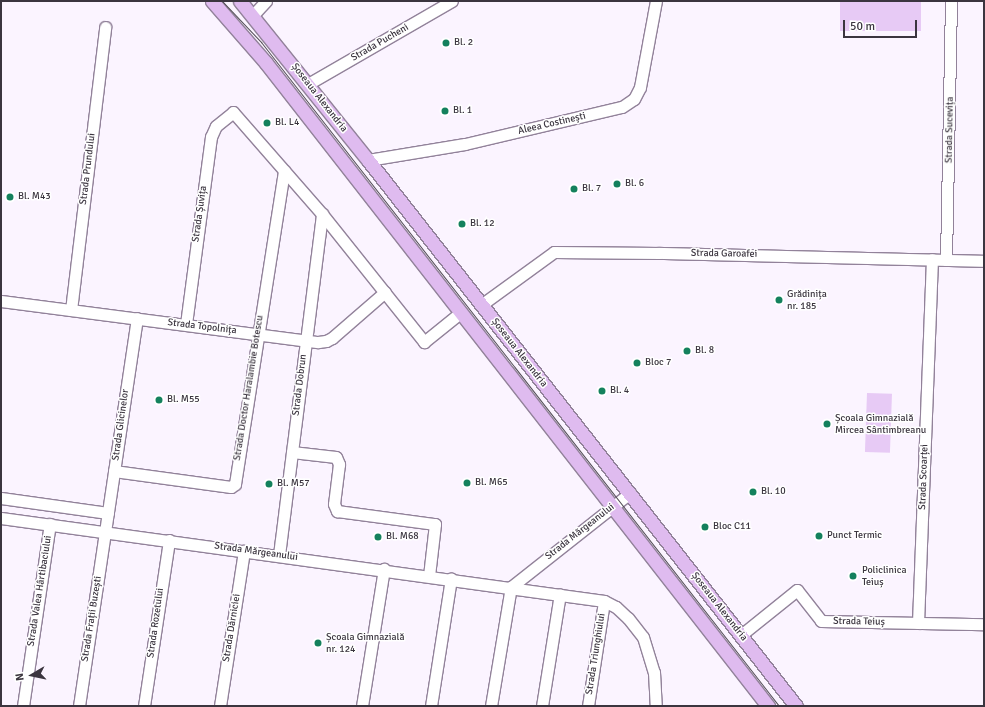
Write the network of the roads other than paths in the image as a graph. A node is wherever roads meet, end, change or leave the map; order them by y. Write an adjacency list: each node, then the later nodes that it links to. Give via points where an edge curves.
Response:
1 (212, 1): 20 (main road, Șoseaua Alexandria, via 266,64)
2 (240, 1): 7 (main road, Șoseaua Alexandria)
3 (266, 1): 7 (street)
4 (452, 1): 9 (street, Strada Pucheni)
5 (656, 1): 10 (street, Aleea Costinești, via 640,87 634,99 622,107 458,145)
6 (952, 1): 14 (street, Strada Sucevița)
7 (253, 15): 9 (main road, Șoseaua Alexandria)
8 (105, 27): 19 (street, Strada Prundului)
9 (308, 84): 10 (main road, Șoseaua Alexandria)
10 (368, 160): 18 (main road, Șoseaua Alexandria)
11 (284, 171): 12 (street); 22 (street, Strada Șuvița, via 233,112 216,126 211,137); 23 (street, Strada Doctor Haralambie Botescu)
12 (322, 214): 16 (street); 24 (street, Strada Dobrun)
13 (932, 259): 14 (street, Strada Garoafei); 18 (street, Strada Garoafei, via 554,252); 43 (street, Strada Scoarței)
14 (946, 260): 15 (street, Strada Garoafei)
15 (984, 261)
16 (385, 292): 20 (street, via 424,342); 24 (street, Strada Topolnița, via 332,338 318,342)
17 (1, 301): 19 (street, Strada Topolnița)
18 (481, 305): 27 (main road, Șoseaua Alexandria)
19 (71, 310): 21 (street, Strada Topolnița)
20 (460, 313): 29 (main road, Șoseaua Alexandria)
21 (137, 318): 22 (street, Strada Topolnița); 26 (street, Strada Glicinelor)
22 (186, 324): 23 (street, Strada Topolnița)
23 (258, 334): 24 (street, Strada Topolnița); 26 (street, Strada Doctor Haralambie Botescu, via 233,486)
24 (306, 340): 25 (street, Strada Dobrun)
25 (292, 452): 36 (street, Strada Dobrun); 38 (street, via 336,457 339,464 334,504 337,511 435,524)
26 (114, 471): 30 (street, Strada Glicinelor)
27 (630, 493): 29 (street, Strada Mărgeanului); 45 (main road, Șoseaua Alexandria)
28 (1, 498): 30 (street)
29 (611, 507): 40 (street, Strada Mărgeanului); 56 (main road, Șoseaua Alexandria)
30 (108, 513): 33 (street, Strada Glicinelor)
31 (1, 518): 32 (street, Strada Mărgeanului)
32 (50, 524): 33 (street, Strada Mărgeanului); 46 (street, Strada Valea Hârtibaciului)
33 (105, 532): 34 (street, Strada Mărgeanului); 47 (street, Strada Frații Buzești)
34 (169, 540): 35 (street, Strada Mărgeanului); 48 (street, Strada Rozetului)
35 (244, 551): 36 (street, Strada Mărgeanului); 49 (street, Strada Dărniciei)
36 (279, 555): 37 (street, Strada Mărgeanului)
37 (384, 569): 38 (street, Strada Mărgeanului); 50 (street)
38 (429, 576): 39 (street, Strada Mărgeanului)
39 (451, 579): 40 (street, Strada Mărgeanului); 51 (street)
40 (511, 587): 41 (street, Strada Mărgeanului); 52 (street)
41 (560, 594): 42 (street, Strada Mărgeanului); 53 (street)
42 (604, 601): 54 (street, Strada Triunghiului); 55 (street, via 616,607 628,618 643,637 654,672)
43 (918, 623): 44 (street, Strada Teiuș); 45 (street, Strada Teiuș, via 821,621 797,590)
44 (984, 624)
45 (741, 635): 57 (main road, Șoseaua Alexandria)
46 (23, 706)
47 (79, 706)
48 (144, 706)
49 (220, 706)
50 (362, 706)
51 (431, 706)
52 (491, 706)
53 (542, 706)
54 (588, 706)
55 (656, 706)
56 (768, 706)
57 (796, 706)

